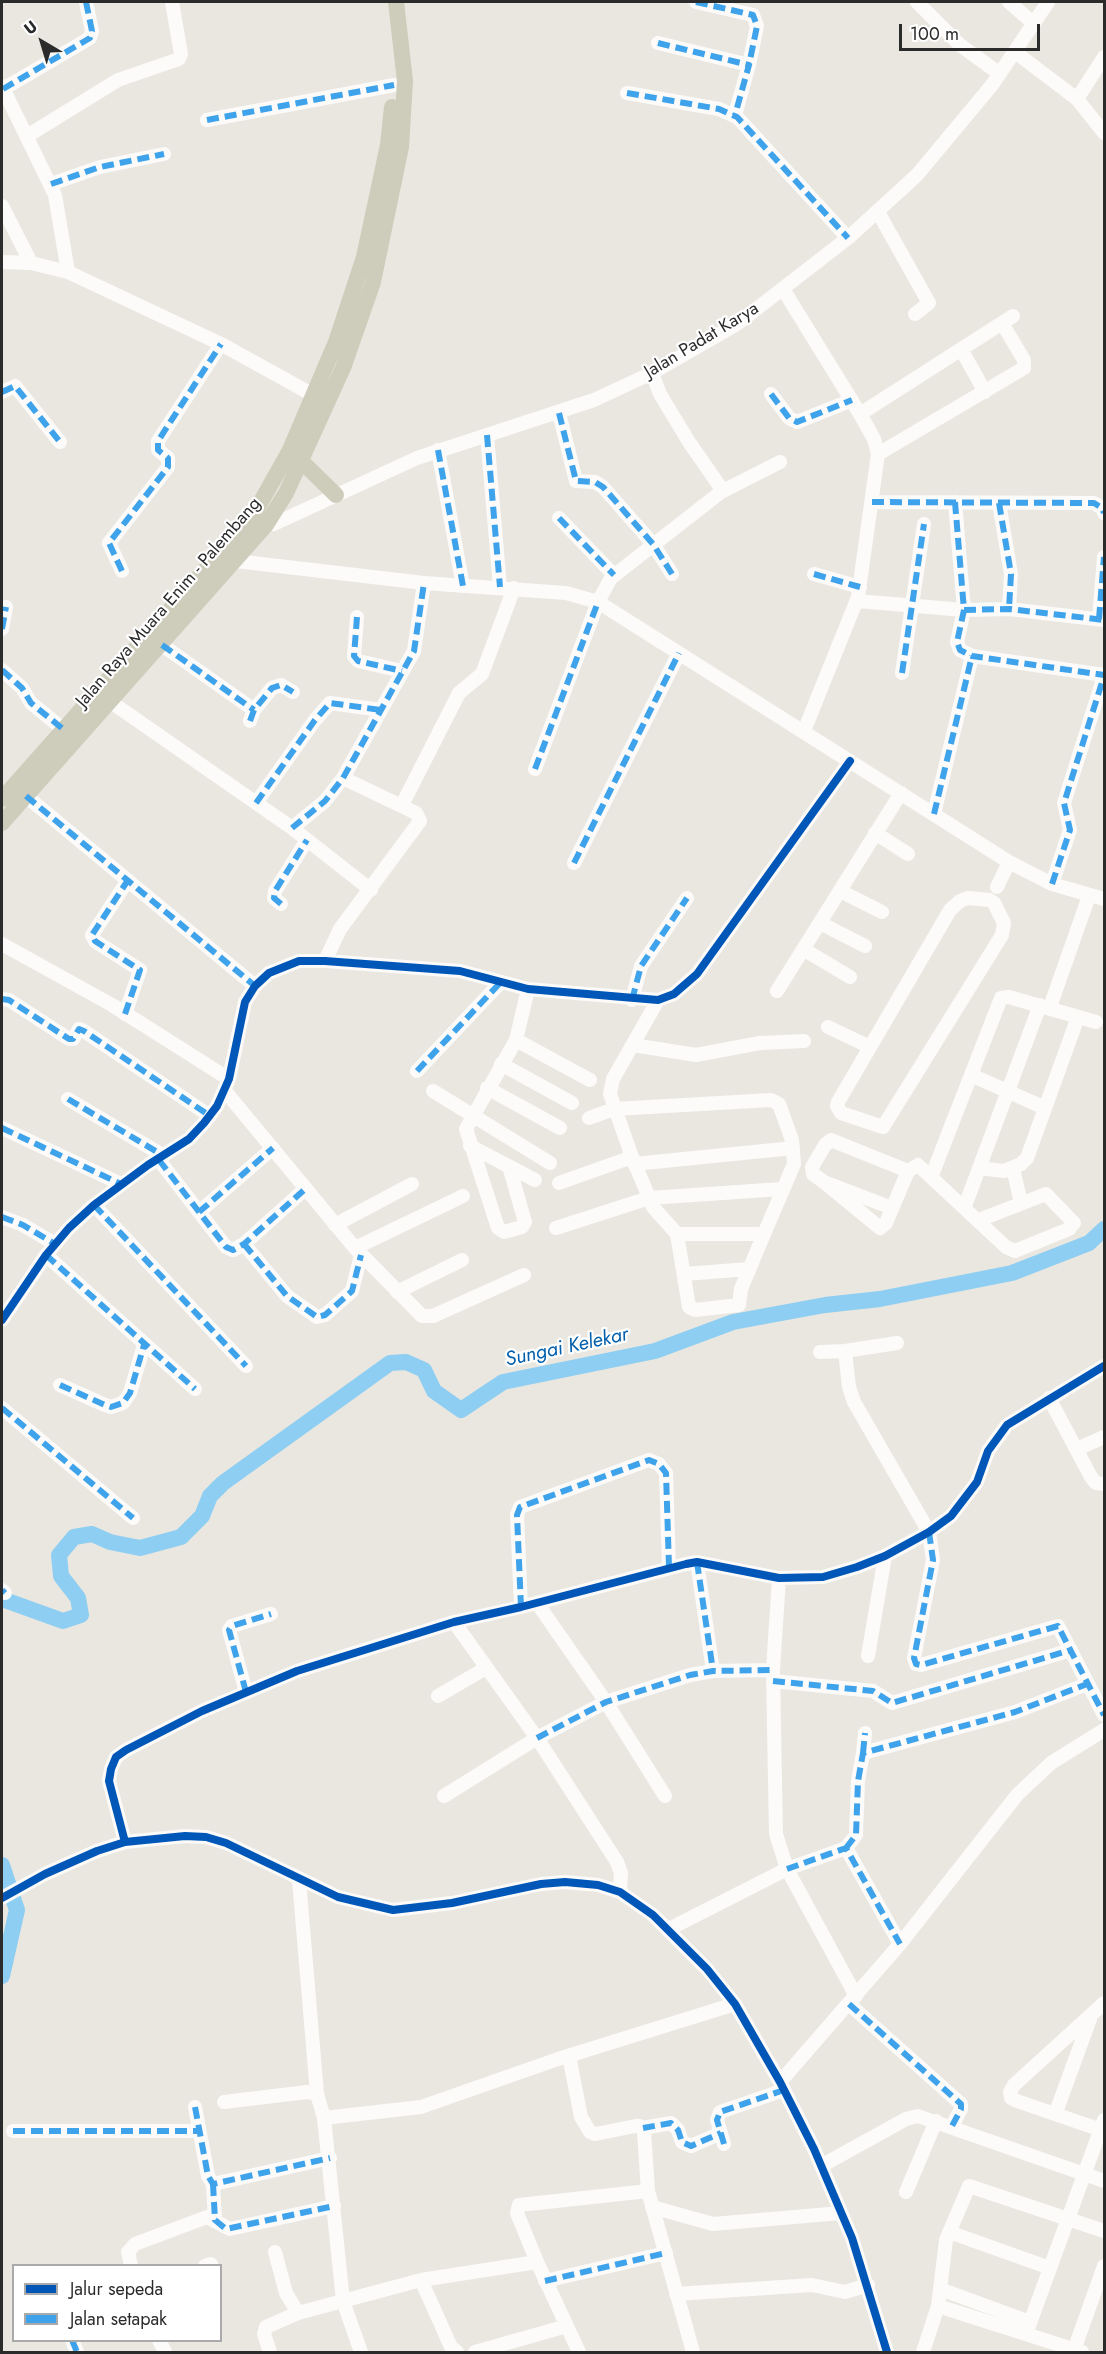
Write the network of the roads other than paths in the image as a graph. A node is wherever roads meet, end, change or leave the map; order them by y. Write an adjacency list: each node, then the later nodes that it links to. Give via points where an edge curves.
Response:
1 (86, 2): 16 (street, via 90,38)
2 (172, 2): 22 (street, via 179,59 118,80)
3 (385, 2): 15 (main road, Jalan Raya Muara Enim - Palembang)
4 (396, 2): 47 (main road, Jalan Raya Muara Enim - Palembang, via 405,81 401,147 374,282 343,368)
5 (696, 2): 13 (street, via 753,15 757,26)
6 (917, 2): 14 (street, via 960,45)
7 (1009, 2): 9 (street)
8 (1048, 2): 9 (street, Jalan Padat Karya)
9 (1034, 24): 11 (street, Jalan Padat Karya)
10 (658, 43): 13 (street)
11 (1015, 52): 14 (street, Jalan Padat Karya); 18 (street)
12 (1104, 57): 18 (street)
13 (749, 65): 19 (street)
14 (1000, 74): 26 (street, Jalan Padat Karya, via 923,167)
15 (394, 85): 20 (street); 39 (main road, Jalan Raya Muara Enim - Palembang, via 388,145 364,257)
16 (2, 88): 22 (street)
17 (627, 93): 19 (street)
18 (1077, 99): 21 (street)
19 (735, 115): 27 (street)
20 (207, 120)
21 (1104, 133)
22 (27, 136): 24 (street)
23 (164, 154): 24 (street, via 100,167)
24 (51, 184): 30 (street)
25 (2, 206): 29 (street)
26 (878, 212): 27 (street, Jalan Padat Karya); 32 (street, via 929,303)
27 (848, 238): 31 (street, Jalan Padat Karya)
28 (2, 262): 29 (street)
29 (31, 263): 30 (street)
30 (68, 272): 33 (street)
31 (783, 289): 35 (street, Jalan Padat Karya, via 737,324); 40 (street)
32 (915, 314)
33 (221, 344): 39 (street); 62 (street, via 158,441 158,450 168,458 168,467 109,543)
34 (962, 349): 37 (street); 37 (street, via 1008,319 1025,364); 42 (street)
35 (652, 373): 41 (street, Jalan Padat Karya); 49 (street, via 660,394)
36 (2, 392): 44 (street, via 15,386)
37 (985, 392): 46 (street)
38 (771, 394): 40 (street, via 796,422)
39 (315, 396): 47 (main road, Jalan Raya Muara Enim - Palembang)
40 (852, 400): 42 (street)
41 (559, 413): 43 (street, Jalan Padat Karya); 58 (street, via 576,481 598,484)
42 (860, 414): 46 (street)
43 (487, 435): 45 (street, Jalan Padat Karya); 68 (street)
44 (60, 442)
45 (438, 450): 50 (street, Jalan Padat Karya); 67 (street)
46 (878, 454): 51 (street)
47 (295, 455): 50 (main road); 56 (main road, Jalan Raya Muara Enim - Palembang)
48 (780, 462): 49 (street)
49 (723, 491): 58 (street)
50 (336, 495): 56 (street, Jalan Padat Karya, via 295,516)
51 (872, 502): 52 (street); 69 (street)
52 (955, 502): 53 (street); 76 (street)
53 (999, 503): 54 (street, via 1094,503); 75 (street, via 1011,574)
54 (1104, 513)
55 (560, 518): 65 (street)
56 (260, 520): 59 (main road, Jalan Raya Muara Enim - Palembang); 61 (main road, Jalan Raya Muara Enim - Palembang)
57 (924, 524): 73 (street)
58 (653, 544): 63 (street); 65 (street)
59 (216, 556): 61 (street); 79 (main road, Jalan Raya Muara Enim - Palembang)
60 (1104, 557): 78 (street)
61 (233, 562): 66 (street); 81 (main road, Jalan Raya Muara Enim - Palembang)
62 (122, 571)
63 (672, 574)
64 (814, 574): 69 (street)
65 (614, 575): 72 (street)
66 (424, 583): 67 (street); 85 (street, via 417,640)
67 (464, 586): 68 (street)
68 (500, 587): 70 (street)
69 (860, 587): 71 (street)
70 (514, 588): 72 (street, via 566,593); 100 (street, via 482,674 459,693)
71 (857, 601): 73 (street); 92 (street)
72 (598, 602): 82 (street); 94 (street)
73 (914, 605): 76 (street); 86 (street)
74 (6, 607): 80 (street)
75 (1009, 609): 76 (street); 78 (street)
76 (964, 610): 83 (street, via 957,642 960,650)
77 (357, 617): 85 (street, via 354,656 358,661)
78 (1101, 620)
79 (157, 624): 81 (main road); 91 (main road, Jalan Raya Muara Enim - Palembang)
80 (2, 629)
81 (166, 640): 88 (street, via 252,715 275,686); 89 (main road, Jalan Raya Muara Enim - Palembang)
82 (679, 652): 92 (street); 108 (street)
83 (972, 656): 87 (street); 101 (street)
84 (2, 670): 91 (street, via 22,688 31,703)
85 (402, 672): 90 (street)
86 (902, 673)
87 (1104, 675): 110 (street, via 1064,803 1070,834)
88 (293, 692)
89 (111, 702): 98 (main road, Jalan Raya Muara Enim - Palembang); 99 (street)
90 (381, 710): 95 (street); 99 (street, via 330,704)
91 (63, 729): 97 (main road, Jalan Raya Muara Enim - Palembang)
92 (804, 731): 93 (street)
93 (850, 761): 96 (street); 131 (street, via 697,974 674,994)
94 (535, 769)
95 (344, 778): 100 (street); 103 (street, via 325,801)
96 (901, 793): 101 (street); 104 (street)
97 (3, 796)
98 (26, 796): 102 (main road, Jalan Raya Muara Enim - Palembang); 109 (street)
99 (256, 803): 103 (street)
100 (402, 805): 111 (street, via 416,813 420,822)
101 (934, 814): 107 (street)
102 (2, 823)
103 (292, 828): 105 (street)
104 (876, 833): 106 (street); 112 (street)
105 (308, 840): 111 (street); 117 (street, via 275,891 274,898)
106 (908, 854)
107 (1009, 862): 110 (street); 113 (street)
108 (574, 863)
109 (128, 880): 126 (street); 133 (street, via 92,935 95,941 141,970)
110 (1052, 884): 114 (street)
111 (371, 890): 123 (street, via 340,929)
112 (840, 891): 118 (street); 119 (street)
113 (993, 893): 140 (street, via 960,900 950,910); 140 (street, via 1004,923 1002,936 882,1128 841,1113 837,1106)
114 (1089, 896): 116 (street); 132 (street)
115 (687, 898): 130 (street, via 641,966)
116 (1104, 899)
117 (281, 904)
118 (882, 912)
119 (820, 923): 121 (street); 122 (street)
120 (2, 944): 133 (street)
121 (865, 946)
122 (803, 949): 124 (street); 128 (street)
123 (325, 961): 125 (street, via 460,971); 126 (street, via 287,964)
124 (850, 977)
125 (500, 982): 127 (street); 142 (street)
126 (255, 986): 145 (street, via 240,1017)
127 (528, 989): 130 (street); 137 (street)
128 (777, 991)
129 (2, 999): 154 (street, via 69,1039 79,1029 84,1030)
130 (632, 1000): 131 (street)
131 (658, 1000): 139 (street)
132 (1045, 1006): 134 (street); 143 (street, via 1001,998); 148 (street)
133 (125, 1014): 145 (street)
134 (1078, 1017): 135 (street); 152 (street)
135 (1096, 1022)
136 (828, 1027): 140 (street)
137 (516, 1040): 141 (street); 144 (street)
138 (804, 1041): 139 (street, via 760,1043 696,1055)
139 (633, 1045): 151 (street, via 610,1087)
140 (870, 1047)
141 (501, 1064): 146 (street); 150 (street)
142 (417, 1071)
143 (970, 1075): 148 (street); 168 (street)
144 (590, 1080)
145 (227, 1085): 154 (street); 159 (street)
146 (487, 1088): 153 (street); 157 (street)
147 (433, 1091): 153 (street)
148 (1007, 1093): 152 (street); 165 (street)
149 (68, 1099): 161 (street)
150 (572, 1103)
151 (614, 1108): 155 (street); 160 (street, via 775,1101 781,1107); 162 (street)
152 (1045, 1108): 166 (street, via 1027,1158)
153 (473, 1114): 158 (street, via 466,1130); 163 (street)
154 (210, 1116): 161 (street, via 189,1139)
155 (589, 1118)
156 (2, 1128): 172 (street)
157 (560, 1128)
158 (470, 1146): 164 (street); 164 (street, via 498,1228 504,1232 522,1227 525,1222)
159 (273, 1148): 175 (street); 182 (street)
160 (793, 1148): 162 (street); 174 (street, via 793,1167)
161 (162, 1158): 172 (street); 182 (street)
162 (633, 1161): 171 (street); 177 (street)
163 (550, 1163)
164 (509, 1166): 169 (street)
165 (979, 1168): 166 (street, via 999,1172); 180 (street)
166 (1013, 1168): 178 (street)
167 (908, 1171): 168 (street, via 918,1165); 170 (street, via 831,1140 812,1167 813,1174); 181 (street)
168 (932, 1175): 180 (street)
169 (535, 1180)
170 (824, 1182): 181 (street); 181 (street, via 875,1227 884,1226)
171 (559, 1183)
172 (121, 1184): 179 (street)
173 (412, 1184): 185 (street)
174 (782, 1189): 177 (street); 188 (street)
175 (305, 1190): 185 (street); 189 (street)
176 (463, 1196): 191 (street)
177 (649, 1198): 186 (street); 187 (street)
178 (1021, 1203): 184 (street); 184 (street, via 1046,1194 1074,1223 1069,1229 1015,1251)
179 (94, 1205): 190 (street); 202 (street)
180 (965, 1206): 184 (street)
181 (892, 1208)
182 (199, 1212): 189 (street, via 229,1249)
183 (2, 1217): 190 (street, via 24,1225)
184 (979, 1220)
185 (335, 1225): 191 (street)
186 (556, 1228)
187 (677, 1234): 188 (street); 194 (street)
188 (764, 1234): 193 (street)
189 (244, 1244): 191 (street, via 290,1298 317,1317 352,1291)
190 (50, 1250): 197 (street); 199 (street)
191 (358, 1252): 196 (street)
192 (462, 1260): 196 (street)
193 (749, 1269): 194 (street); 194 (street, via 739,1305 695,1310 689,1307)
194 (684, 1274)
195 (524, 1275): 196 (street, via 427,1317 417,1314)
196 (397, 1292)
197 (2, 1320)
198 (897, 1343): 200 (street)
199 (144, 1345): 204 (street, via 130,1393 123,1403 111,1407); 205 (street)
200 (844, 1351): 201 (street); 212 (street, via 854,1402)
201 (820, 1352)
202 (246, 1366)
203 (1104, 1366): 206 (street)
204 (60, 1385)
205 (195, 1389)
206 (1049, 1398): 209 (street); 212 (street, via 1001,1430 962,1504)
207 (2, 1408): 211 (street)
208 (1104, 1437): 209 (street)
209 (1077, 1449): 210 (street, via 1093,1480)
210 (1104, 1484)
211 (133, 1518)
212 (929, 1532): 213 (street); 221 (street, via 933,1560 916,1664 1054,1626 1060,1628)
213 (885, 1556): 216 (street, via 823,1577); 222 (street)
214 (697, 1562): 215 (street); 216 (street); 224 (street)
215 (669, 1567): 217 (street); 218 (street, via 666,1473 649,1460 520,1507 517,1515)
216 (779, 1578): 225 (street)
217 (537, 1603): 218 (street); 229 (street)
218 (521, 1607): 220 (street)
219 (272, 1614): 227 (street, via 229,1630)
220 (454, 1622): 223 (street); 227 (street, via 297,1671)
221 (1071, 1650): 225 (street, via 892,1703 873,1691); 226 (street)
222 (868, 1656)
223 (486, 1668): 228 (street); 233 (street)
224 (713, 1671): 225 (street); 229 (street)
225 (773, 1675): 239 (street, via 775,1826)
226 (1087, 1684): 230 (street); 234 (street, via 1015,1712)
227 (246, 1692): 237 (street, via 116,1757 109,1781)
228 (438, 1696)
229 (606, 1702): 233 (street); 236 (street)
230 (1104, 1715)
231 (1104, 1730): 244 (street, via 1057,1759 1017,1796)
232 (865, 1733): 234 (street)
233 (537, 1738): 235 (street); 241 (street, via 617,1862)
234 (863, 1753): 238 (street, via 856,1835)
235 (444, 1796)
236 (665, 1796)
237 (125, 1842): 240 (street, via 161,1836 206,1837); 242 (street, via 68,1863)
238 (846, 1848): 239 (street); 244 (street)
239 (787, 1869): 243 (street); 245 (street)
240 (299, 1880): 241 (street, via 338,1897 393,1910 553,1883 583,1882); 251 (street)
241 (620, 1892): 243 (street)
242 (2, 1898)
243 (669, 1929): 247 (street)
244 (900, 1944): 245 (street)
245 (852, 2000): 250 (street); 257 (street, via 961,2104)
246 (1104, 2003): 248 (street)
247 (735, 2004): 249 (street); 250 (street)
248 (1092, 2015): 254 (street); 254 (street, via 1010,2092 1017,2101)
249 (569, 2056): 255 (street, via 421,2107); 259 (street, via 581,2117 590,2132)
250 (782, 2086): 259 (street, via 720,2112 717,2120 722,2139 691,2146 682,2142 671,2123); 263 (street)
251 (317, 2094): 252 (street); 255 (street)
252 (224, 2102)
253 (195, 2106): 261 (street)
254 (1056, 2112): 258 (street)
255 (324, 2118): 262 (street)
256 (936, 2121): 257 (street); 263 (street, via 913,2116); 268 (street)
257 (952, 2126): 264 (street)
258 (1103, 2127): 264 (street)
259 (643, 2128): 267 (street)
260 (13, 2131): 261 (street)
261 (199, 2132): 266 (street)
262 (330, 2158): 266 (street); 269 (street)
263 (821, 2166): 271 (street)
264 (1085, 2174): 265 (street); 272 (street)
265 (1104, 2181)
266 (213, 2184): 273 (street)
267 (648, 2192): 270 (street); 278 (street, via 521,2204 518,2213)
268 (906, 2192)
269 (334, 2205): 273 (street, via 230,2229); 287 (street)
270 (652, 2207): 271 (street, via 713,2224); 277 (street)
271 (842, 2213): 284 (street)
272 (1068, 2219): 274 (street); 275 (street, via 969,2186); 281 (street)
273 (215, 2220): 279 (street, via 207,2217 135,2244 128,2252)
274 (1104, 2231)
275 (949, 2232): 281 (street); 285 (street, via 942,2256)
276 (275, 2252): 289 (street, via 286,2292)
277 (666, 2253): 283 (street); 286 (street)
278 (537, 2262): 282 (street); 283 (street)
279 (131, 2264)
280 (1104, 2266): 292 (street)
281 (1050, 2268): 291 (street)
282 (421, 2280): 287 (street); 295 (street, via 451,2347)
283 (545, 2281): 290 (street)
284 (868, 2285): 286 (street, via 844,2292 812,2285); 299 (street)
285 (940, 2289): 288 (street); 291 (street)
286 (676, 2294): 298 (street)
287 (343, 2301): 289 (street); 294 (street)
288 (938, 2306): 291 (street); 300 (street)
289 (298, 2313): 293 (street, via 266,2327 264,2334)
290 (567, 2326): 296 (street); 297 (street)
291 (1028, 2328): 292 (street)
292 (1078, 2351)
293 (270, 2352)
294 (361, 2352)
295 (457, 2352)
296 (475, 2352)
297 (579, 2352)
298 (693, 2352)
299 (887, 2352)
300 (923, 2352)

